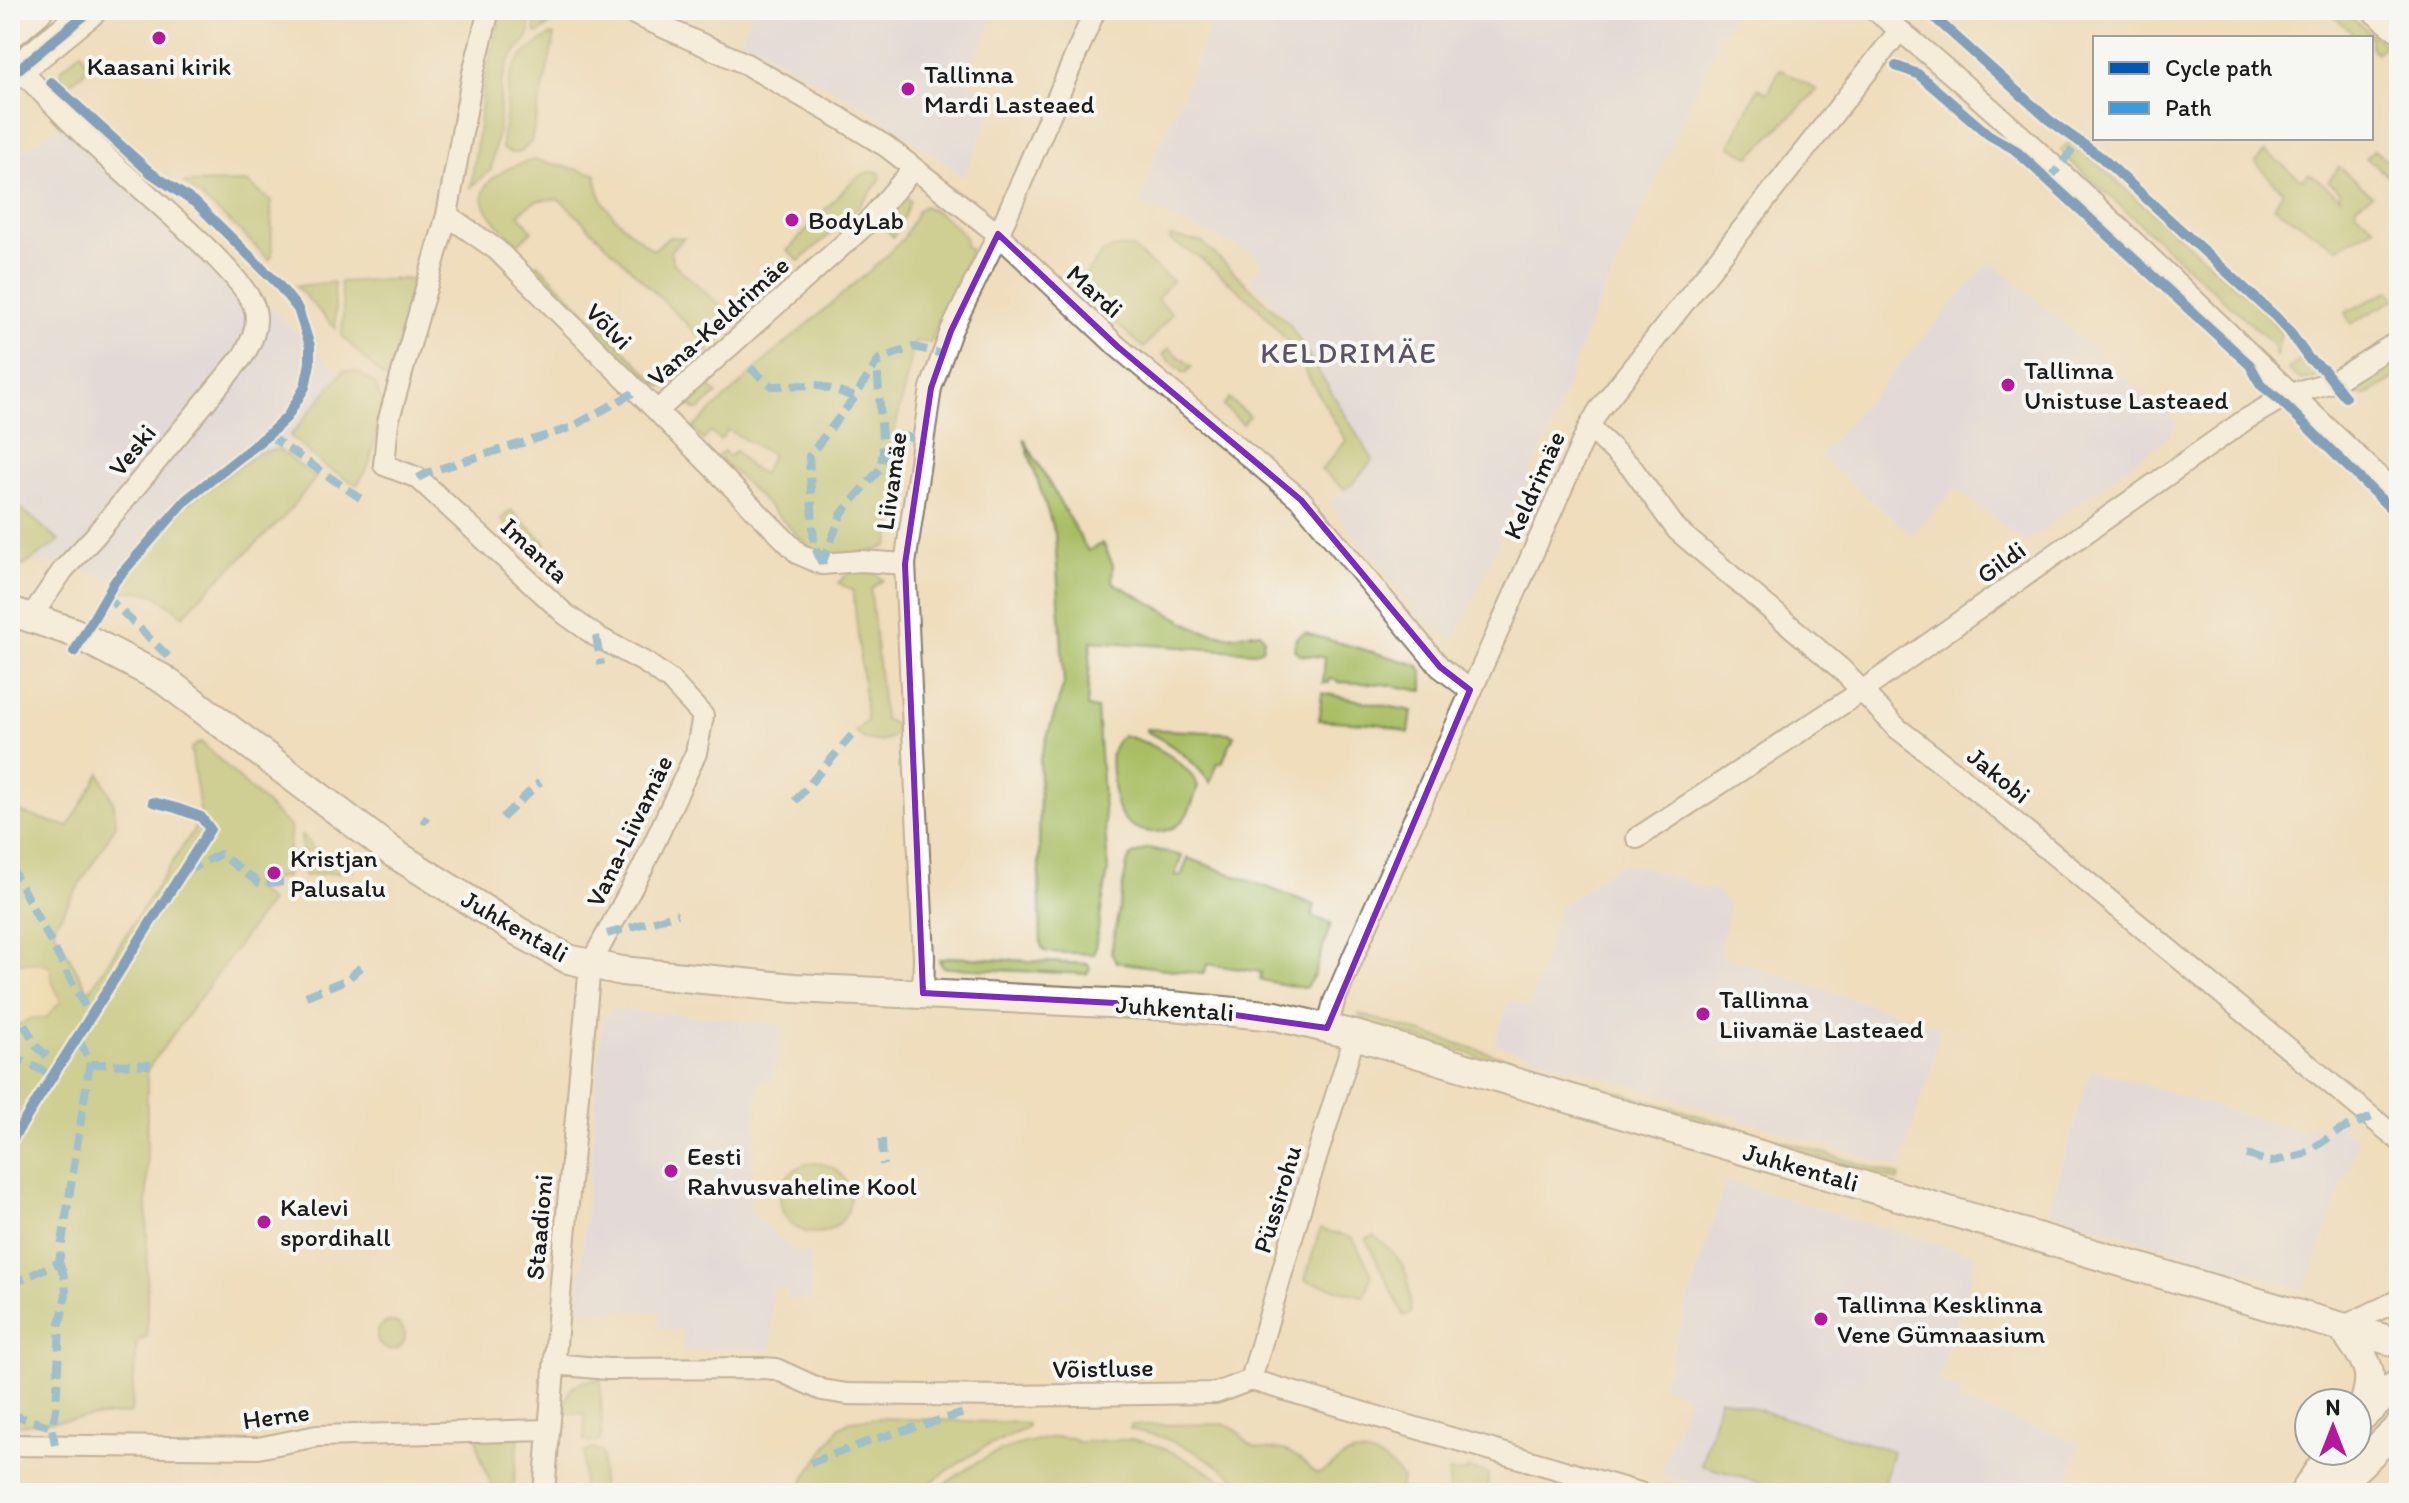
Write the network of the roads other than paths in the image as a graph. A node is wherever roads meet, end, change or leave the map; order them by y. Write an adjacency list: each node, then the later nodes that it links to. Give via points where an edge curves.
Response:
1 (37, 10): 10 (main road)
2 (91, 10): 11 (main road)
3 (489, 10): 13 (street)
4 (625, 10): 12 (street, Mardi, via 744,63)
5 (1095, 10): 14 (street, Liivamäe)
6 (1875, 10): 9 (street)
7 (2378, 10): 8 (main road)
8 (2399, 26)
9 (1900, 30): 16 (street, via 2028,140); 18 (street, Keldrimäe)
10 (10, 33)
11 (12, 63): 21 (street, Veski, via 228,270 246,290 256,325 243,356 94,537)
12 (914, 168): 14 (street, Mardi); 17 (street, Vana-Keldrimäe, via 863,227)
13 (447, 215): 17 (street, Võlvi, via 497,250); 24 (street, Imanta, via 388,422 384,465 418,478 565,614 670,680)
14 (998, 234): 20 (street, Liivamäe, via 951,331 931,388); 22 (street, Mardi, via 1118,347 1301,500 1440,667)
15 (2399, 341): 16 (street, Gildi, via 2333,382)
16 (2289, 394): 19 (street); 23 (street, Gildi)
17 (657, 411): 20 (street, Võlvi, via 799,554 822,564)
18 (1589, 427): 22 (street, Keldrimäe); 23 (street, Jakobi, via 1632,468 1677,530)
19 (2399, 495)
20 (905, 564): 27 (street, Liivamäe)
21 (20, 614): 26 (street, Juhkentali, via 73,632 163,679 395,854 521,933)
22 (1470, 690): 28 (street, Keldrimäe)
23 (1862, 691): 25 (street, Gildi); 30 (street, Jakobi, via 1897,728)
24 (703, 716): 26 (street, Vana-Liivamäe, via 696,753)
25 (1637, 838)
26 (590, 965): 27 (street, Juhkentali, via 794,988); 34 (street, Staadioni)
27 (923, 993): 28 (street, Juhkentali, via 1172,1006 1276,1016)
28 (1327, 1028): 29 (street, Juhkentali)
29 (1355, 1035): 32 (street, Juhkentali); 35 (street, Püssirohu)
30 (2399, 1140)
31 (2399, 1300): 32 (street)
32 (2342, 1327): 33 (street, Juhkentali); 37 (street, via 2366,1362)
33 (2399, 1343)
34 (554, 1364): 35 (street, Võistluse, via 776,1369 822,1390 847,1394 1216,1393); 40 (street, Staadioni)
35 (1251, 1380): 44 (street)
36 (2399, 1383): 38 (street)
37 (2370, 1387)
38 (2373, 1406)
39 (2399, 1427): 46 (street)
40 (548, 1430): 41 (street, Herne, via 317,1436 258,1448); 43 (street, Staadioni)
41 (10, 1445)
42 (2321, 1467): 45 (street)
43 (544, 1493)
44 (1640, 1493)
45 (2304, 1493)
46 (2330, 1493)

